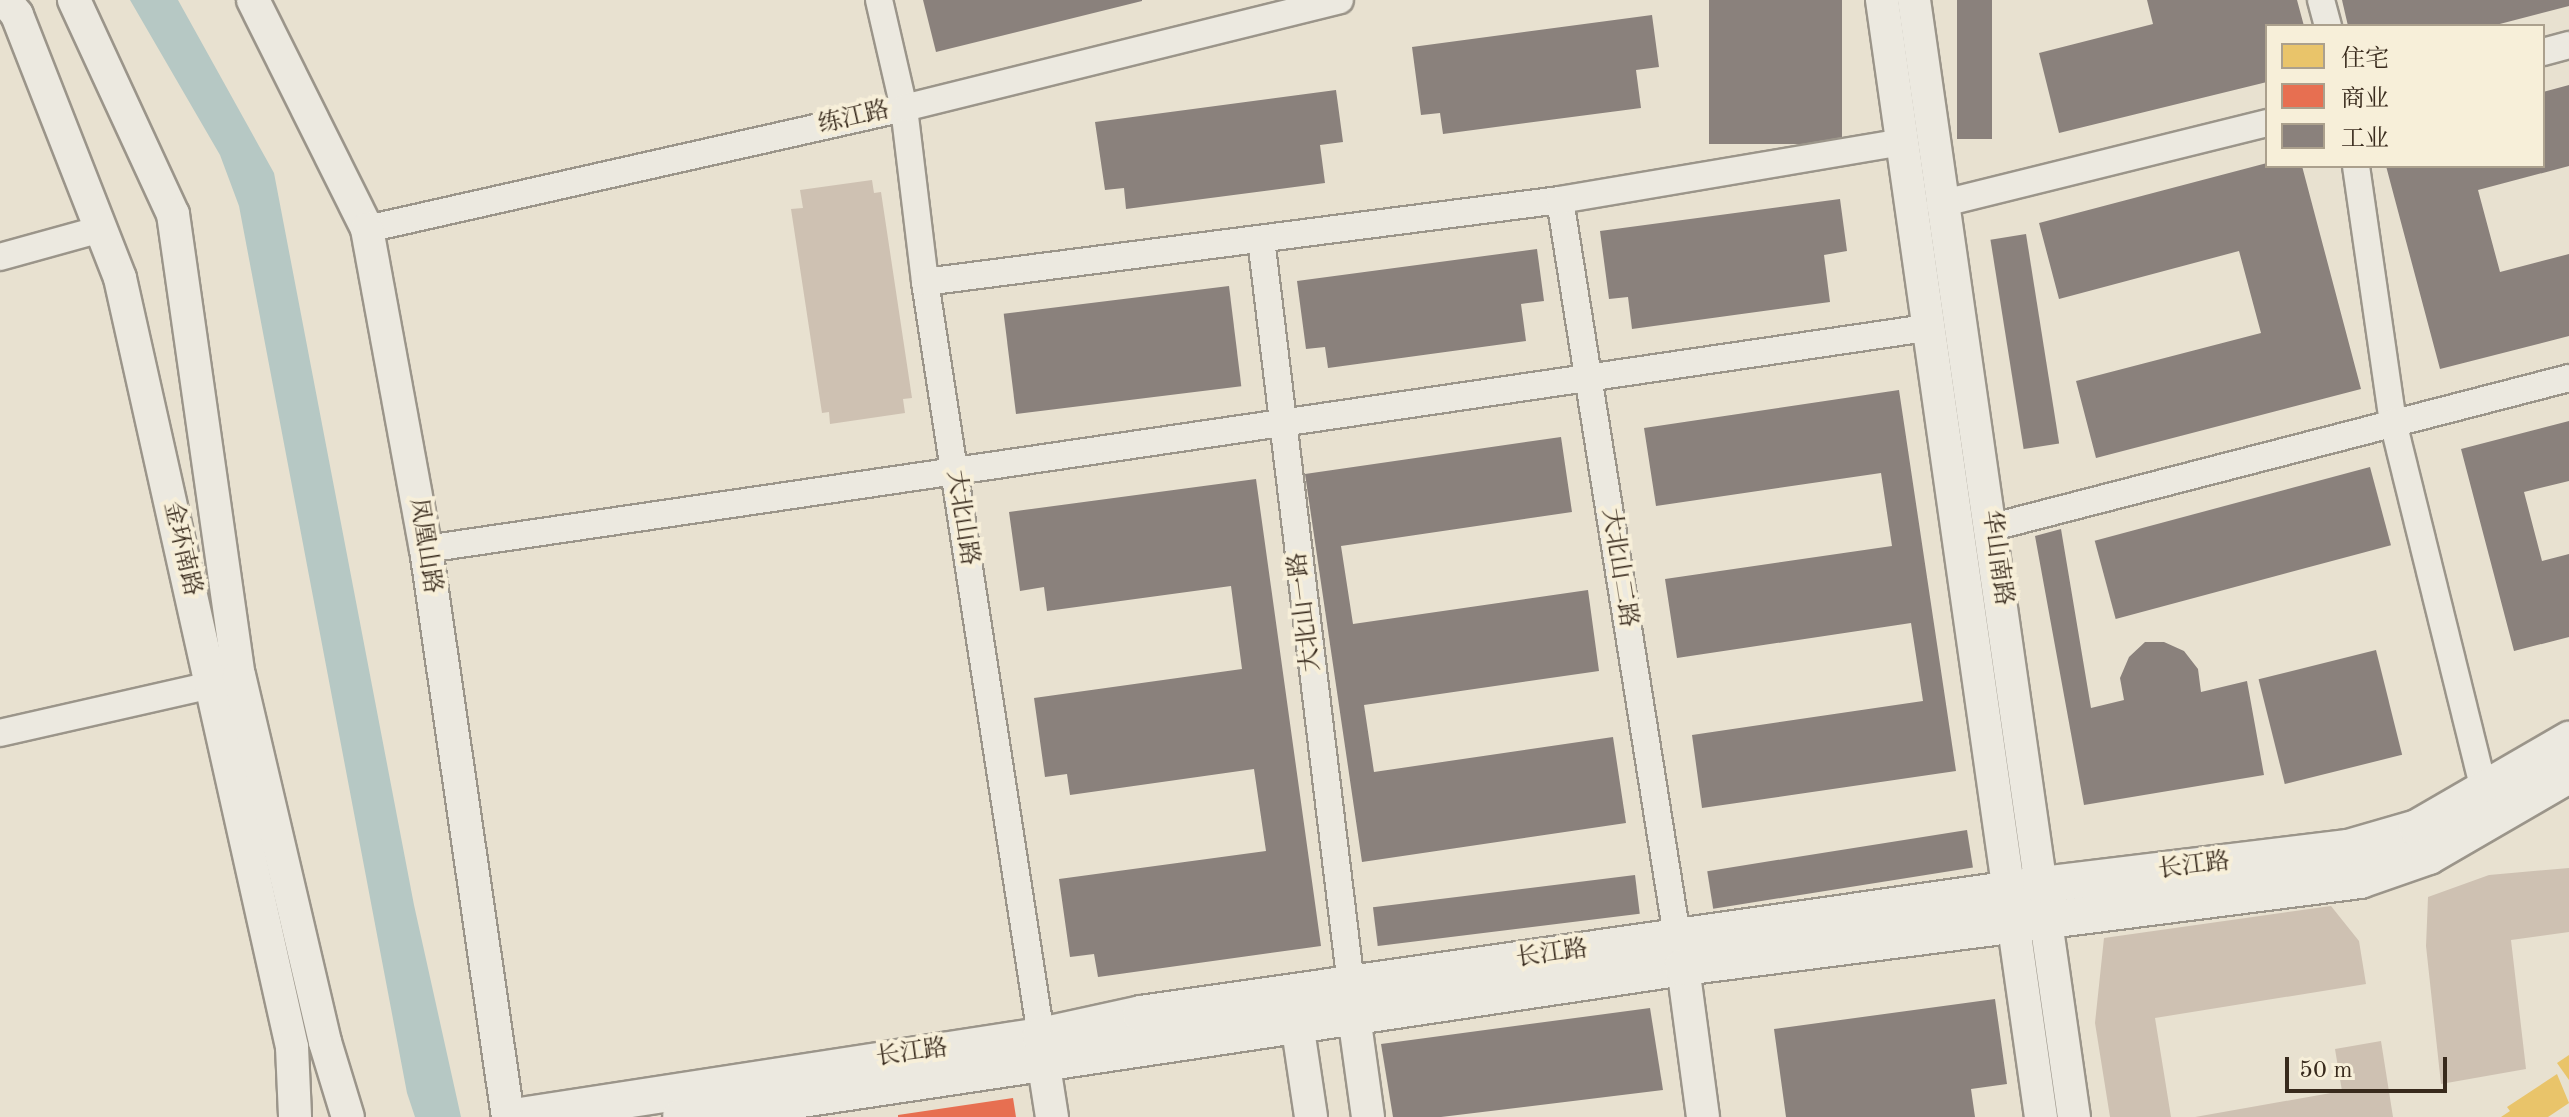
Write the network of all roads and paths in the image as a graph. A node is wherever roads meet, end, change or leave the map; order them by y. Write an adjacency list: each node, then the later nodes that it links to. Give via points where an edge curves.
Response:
1 (5, 0): 18 (street, 金环南路, via 17,15)
2 (74, 0): 42 (street, 金环南路, via 173,214 239,675 325,1042)
3 (253, 0): 19 (street, 凤凰山路)
4 (879, 0): 12 (street, 大北山路)
5 (1340, 0): 12 (street, 练江路)
6 (1882, 0): 14 (street, 华山南路)
7 (1914, 0): 17 (street, 华山南路)
8 (2321, 0): 9 (street)
9 (2327, 24)
10 (2569, 45): 11 (street)
11 (2545, 51)
12 (904, 108): 19 (street, 练江路); 22 (street, 大北山路)
13 (2265, 123): 17 (street)
14 (1903, 142): 16 (street); 23 (street, 华山南路)
15 (2356, 168): 26 (street)
16 (1560, 200): 20 (street); 25 (street, 大北山二路)
17 (1940, 204): 29 (street, 华山南路)
18 (101, 229): 21 (street); 31 (street, 金环南路, via 120,278)
19 (367, 229): 30 (street, 凤凰山路)
20 (1261, 239): 22 (street); 27 (street, 大北山一路)
21 (0, 257)
22 (925, 282): 28 (street, 大北山路)
23 (1927, 328): 25 (street); 36 (street, 华山南路)
24 (2569, 378): 26 (street)
25 (1589, 380): 27 (street); 37 (street, 大北山二路)
26 (2393, 422): 29 (street); 35 (street)
27 (1283, 423): 28 (street); 38 (street, 大北山一路)
28 (954, 470): 30 (street); 40 (street, 大北山路)
29 (1993, 527): 36 (street, 华山南路)
30 (426, 549): 43 (street, 凤凰山路)
31 (211, 685): 32 (street); 41 (street, 金环南路, via 292,1047)
32 (0, 733)
33 (2569, 740): 35 (main road, 长江路)
34 (2569, 775): 36 (main road, 长江路, via 2429,856 2360,880)
35 (2484, 789): 36 (main road, 长江路, via 2417,828 2348,848)
36 (2028, 905): 37 (main road, 长江路); 50 (street, 华山南路); 51 (street, 华山南路)
37 (1680, 951): 38 (main road, 长江路); 49 (street, 大北山二路)
38 (1353, 1000): 39 (main road, 长江路); 40 (main road, 长江路, via 1141,1014); 48 (street, 大北山一路)
39 (1297, 1023): 40 (main road, 长江路); 47 (street)
40 (1042, 1051): 44 (main road, 长江路); 45 (main road, 长江路); 46 (street, 大北山路)
41 (295, 1117)
42 (348, 1117)
43 (508, 1117)
44 (514, 1117)
45 (681, 1117)
46 (1052, 1117)
47 (1311, 1117)
48 (1368, 1117)
49 (1703, 1117)
50 (2041, 1117)
51 (2074, 1117)

